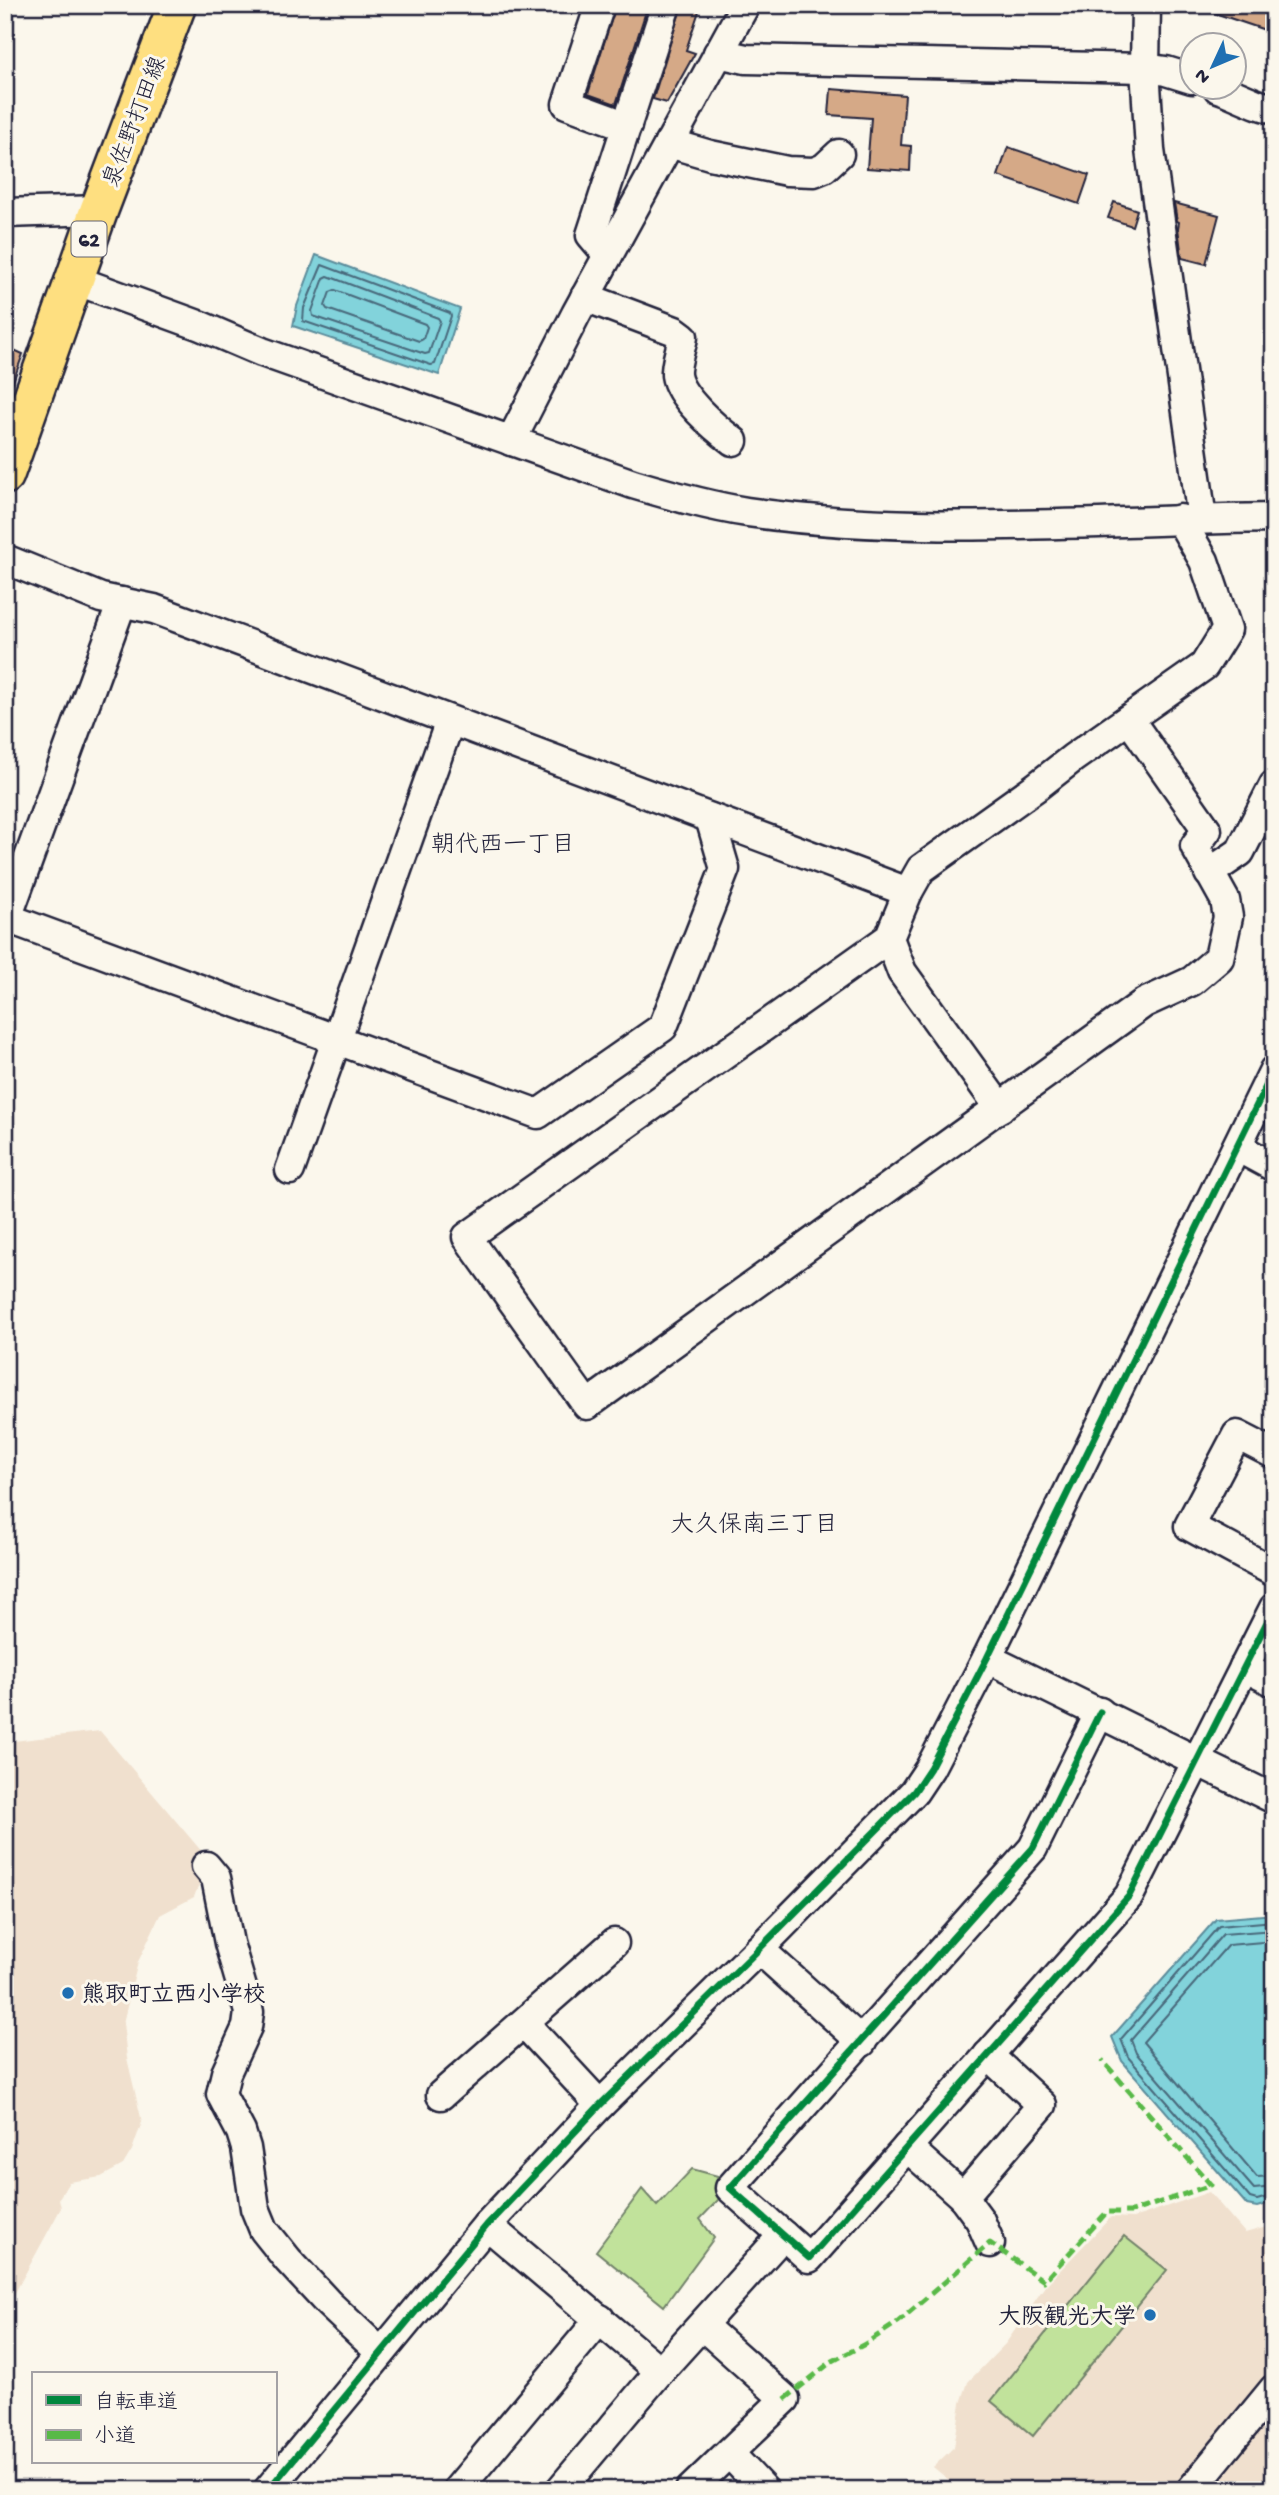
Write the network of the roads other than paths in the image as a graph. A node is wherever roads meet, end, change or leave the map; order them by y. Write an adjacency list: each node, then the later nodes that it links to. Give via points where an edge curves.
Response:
1 (177, 5): 14 (main road, 泉佐野打田線 / 62)
2 (600, 5): 11 (street, via 567,104)
3 (666, 5): 11 (street)
4 (745, 5): 6 (street)
5 (1146, 5): 7 (street)
6 (718, 53): 7 (street, via 746,59); 12 (street)
7 (1145, 68): 8 (street); 23 (street)
8 (1178, 75)
9 (1248, 98): 10 (street, via 1265,109)
10 (1274, 108)
11 (627, 126): 16 (street, via 591,235)
12 (669, 143): 13 (street, via 787,171 814,172); 16 (street)
13 (839, 154)
14 (99, 209): 15 (street); 17 (main road, 泉佐野打田線 / 62)
15 (5, 213)
16 (608, 255): 18 (street)
17 (75, 280): 19 (street); 21 (main road, 泉佐野打田線 / 62)
18 (585, 297): 19 (street); 20 (street, via 683,337 676,373 679,388)
19 (511, 441): 23 (street, via 694,502 784,516 880,525)
20 (733, 441)
21 (5, 475)
22 (1274, 518): 23 (street)
23 (1191, 519): 26 (street, via 1227,629 1204,666)
24 (5, 559): 25 (street)
25 (122, 602): 27 (street, via 154,609); 33 (street, via 7,918)
26 (1129, 719): 30 (street, via 1206,830 1195,846); 31 (street, via 921,869)
27 (450, 721): 29 (street); 33 (street)
28 (1274, 785): 30 (street, via 1240,852)
29 (710, 818): 31 (street); 33 (street, via 725,869 663,1027 538,1115)
30 (1209, 873): 35 (street, via 1225,900 1228,917 1219,958 1192,981 1144,1003)
31 (908, 892): 32 (street)
32 (889, 938): 35 (street, via 902,972); 35 (street, via 467,1237 586,1405)
33 (335, 1041): 38 (street)
34 (1274, 1070): 36 (street)
35 (1000, 1108)
36 (1237, 1147): 37 (street); 42 (street)
37 (1274, 1167)
38 (290, 1170)
39 (1274, 1454): 40 (street, via 1237,1435 1189,1526)
40 (1274, 1572)
41 (1274, 1608): 43 (street)
42 (987, 1658): 45 (street); 50 (street, via 914,1792)
43 (1244, 1667): 44 (street); 46 (street)
44 (1274, 1682)
45 (1100, 1713): 46 (street); 52 (street, via 1033,1848)
46 (1197, 1762): 47 (street); 53 (street, via 1129,1896)
47 (1274, 1799)
48 (206, 1866): 63 (street, via 216,1878 249,2012 221,2094 246,2148 255,2208 264,2230 288,2260)
49 (614, 1943): 51 (street)
50 (759, 1949): 52 (street); 55 (street)
51 (524, 2022): 54 (street); 55 (street)
52 (862, 2042): 59 (street, via 730,2188)
53 (988, 2055): 56 (street); 57 (street, via 1042,2105)
54 (441, 2095)
55 (600, 2105): 58 (street)
56 (906, 2147): 57 (street); 59 (street, via 809,2258)
57 (963, 2197): 60 (street)
58 (487, 2225): 61 (street); 63 (street)
59 (783, 2235): 62 (street)
60 (990, 2243)
61 (600, 2319): 64 (street); 67 (street)
62 (703, 2326): 64 (street); 66 (street, via 785,2399)
63 (381, 2353): 68 (street)
64 (660, 2371): 69 (street)
65 (1274, 2389): 72 (street)
66 (730, 2454): 70 (street); 71 (street)
67 (468, 2486)
68 (268, 2490)
69 (560, 2490)
70 (690, 2490)
71 (764, 2490)
72 (1191, 2490)

